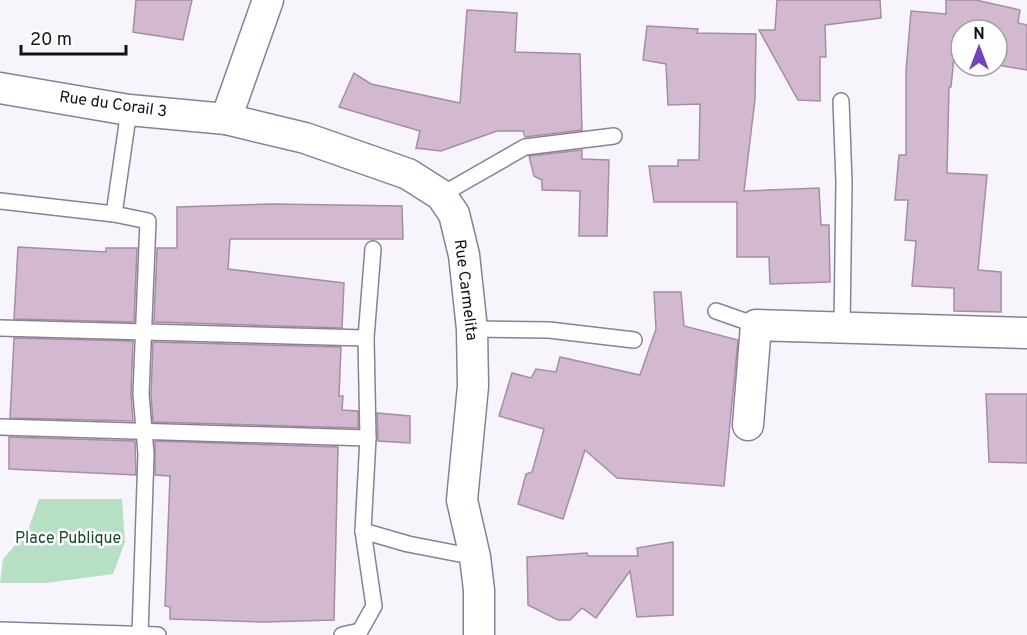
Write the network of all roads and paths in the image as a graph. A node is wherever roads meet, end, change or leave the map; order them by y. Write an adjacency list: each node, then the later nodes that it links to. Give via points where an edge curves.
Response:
1 (268, 0): 5 (street)
2 (0, 88): 4 (street, Rue du Corail 3)
3 (841, 101): 13 (lane, via 845,306)
4 (129, 110): 5 (street, Rue du Corail 3); 9 (lane)
5 (226, 119): 7 (street, Rue Carmelita, via 305,138 408,174)
6 (614, 136): 7 (lane, via 525,147)
7 (441, 195): 15 (street, Rue Carmelita, via 453,214 464,255)
8 (0, 201): 9 (lane)
9 (114, 214): 16 (lane, via 148,221)
10 (372, 249): 18 (lane)
11 (716, 311): 12 (lane)
12 (756, 325): 13 (street); 20 (street)
13 (842, 327): 17 (street)
14 (0, 328): 16 (lane)
15 (472, 329): 19 (lane, via 549,330); 25 (street, Rue Carmelita, via 473,386 462,500)
16 (145, 332): 18 (lane); 22 (lane, via 141,394)
17 (1027, 333)
18 (366, 338): 23 (lane)
19 (634, 340)
20 (748, 425)
21 (0, 428): 22 (lane)
22 (146, 430): 23 (lane); 27 (lane)
23 (368, 438): 24 (lane)
24 (363, 531): 25 (lane); 29 (lane, via 374,606 360,631)
25 (475, 557): 30 (street, Rue Carmelita)
26 (0, 630): 27 (lane)
27 (140, 634): 28 (lane)
28 (158, 635)
29 (342, 635)
30 (479, 635)

